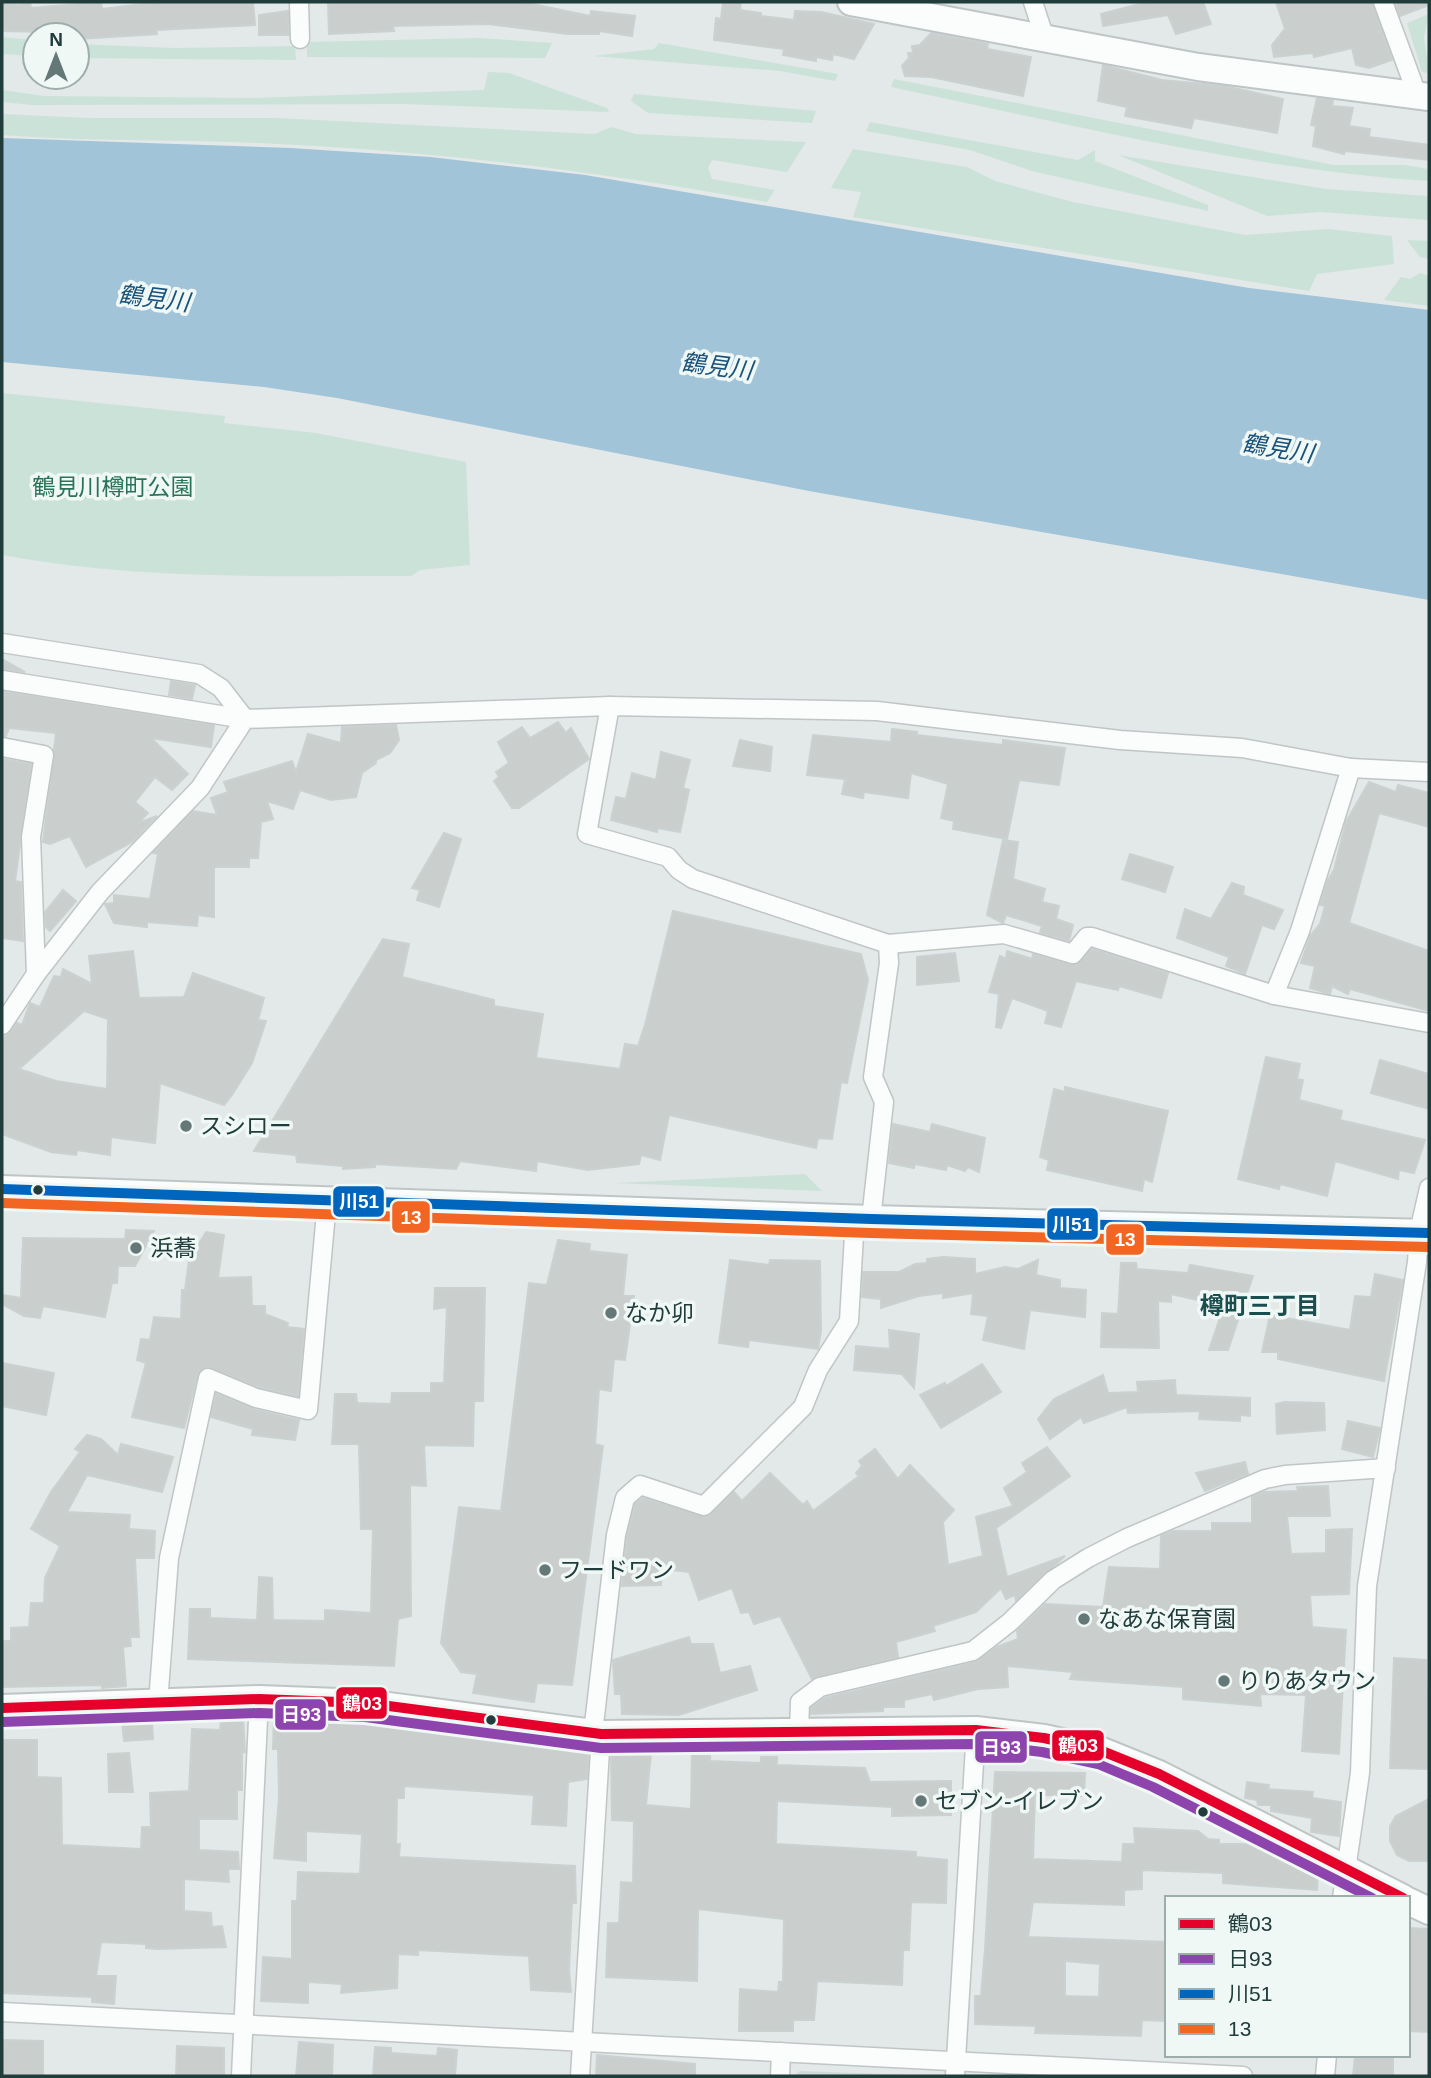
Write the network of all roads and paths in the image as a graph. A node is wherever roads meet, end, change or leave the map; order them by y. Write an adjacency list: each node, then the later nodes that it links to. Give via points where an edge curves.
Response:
1 (299, 2): 6 (street)
2 (851, 2): 5 (street)
3 (1033, 2): 5 (street)
4 (1382, 2): 7 (street)
5 (1045, 38): 7 (street, via 1198,66)
6 (300, 39)
7 (1424, 97)
8 (2, 643): 11 (street, via 199,674 221,688)
9 (2, 680): 11 (street)
10 (610, 706): 11 (street); 13 (street, via 877,710 1120,740 1242,748); 15 (street, via 587,834 668,857 693,879)
11 (245, 719): 16 (street, via 200,788 100,892)
12 (2, 747): 16 (street, via 44,755 31,837)
13 (1351, 768): 14 (street); 17 (street, via 1300,931)
14 (1429, 772)
15 (888, 944): 17 (street, via 1004,934 1073,954 1092,937); 23 (street, via 873,1077 884,1102)
16 (36, 974): 19 (street)
17 (1274, 995): 18 (street)
18 (1429, 1023)
19 (2, 1025)
20 (1429, 1188): 24 (street)
21 (2, 1189): 22 (street)
22 (327, 1202): 23 (street); 27 (street, via 307,1410 256,1398 208,1378 169,1558)
23 (863, 1219): 24 (street); 31 (street, via 849,1321 818,1370 803,1407 704,1506 640,1485 625,1498 615,1548)
24 (1424, 1232): 25 (street)
25 (1386, 1468): 30 (street, via 1265,1479 1127,1538 1052,1580 1010,1622 972,1651 820,1687 800,1702); 32 (street, via 1367,1586 1360,1773)
26 (259, 1699): 27 (street); 31 (street, via 366,1703); 38 (street)
27 (158, 1703): 28 (street)
28 (2, 1708)
29 (976, 1730): 30 (street); 32 (street, via 1102,1751 1159,1774); 42 (street)
30 (799, 1732): 31 (street)
31 (597, 1734): 39 (street)
32 (1345, 1869): 33 (street); 34 (street)
33 (1342, 1896)
34 (1398, 1896)
35 (1410, 1902): 36 (street)
36 (1429, 1911)
37 (2, 2012): 38 (street)
38 (243, 2025): 39 (street); 43 (street)
39 (582, 2042): 40 (street); 44 (street)
40 (781, 2052): 42 (street); 45 (street)
41 (1327, 2057): 47 (street)
42 (956, 2069): 46 (street)
43 (241, 2076)
44 (580, 2076)
45 (780, 2076)
46 (1243, 2076)
47 (1325, 2076)

